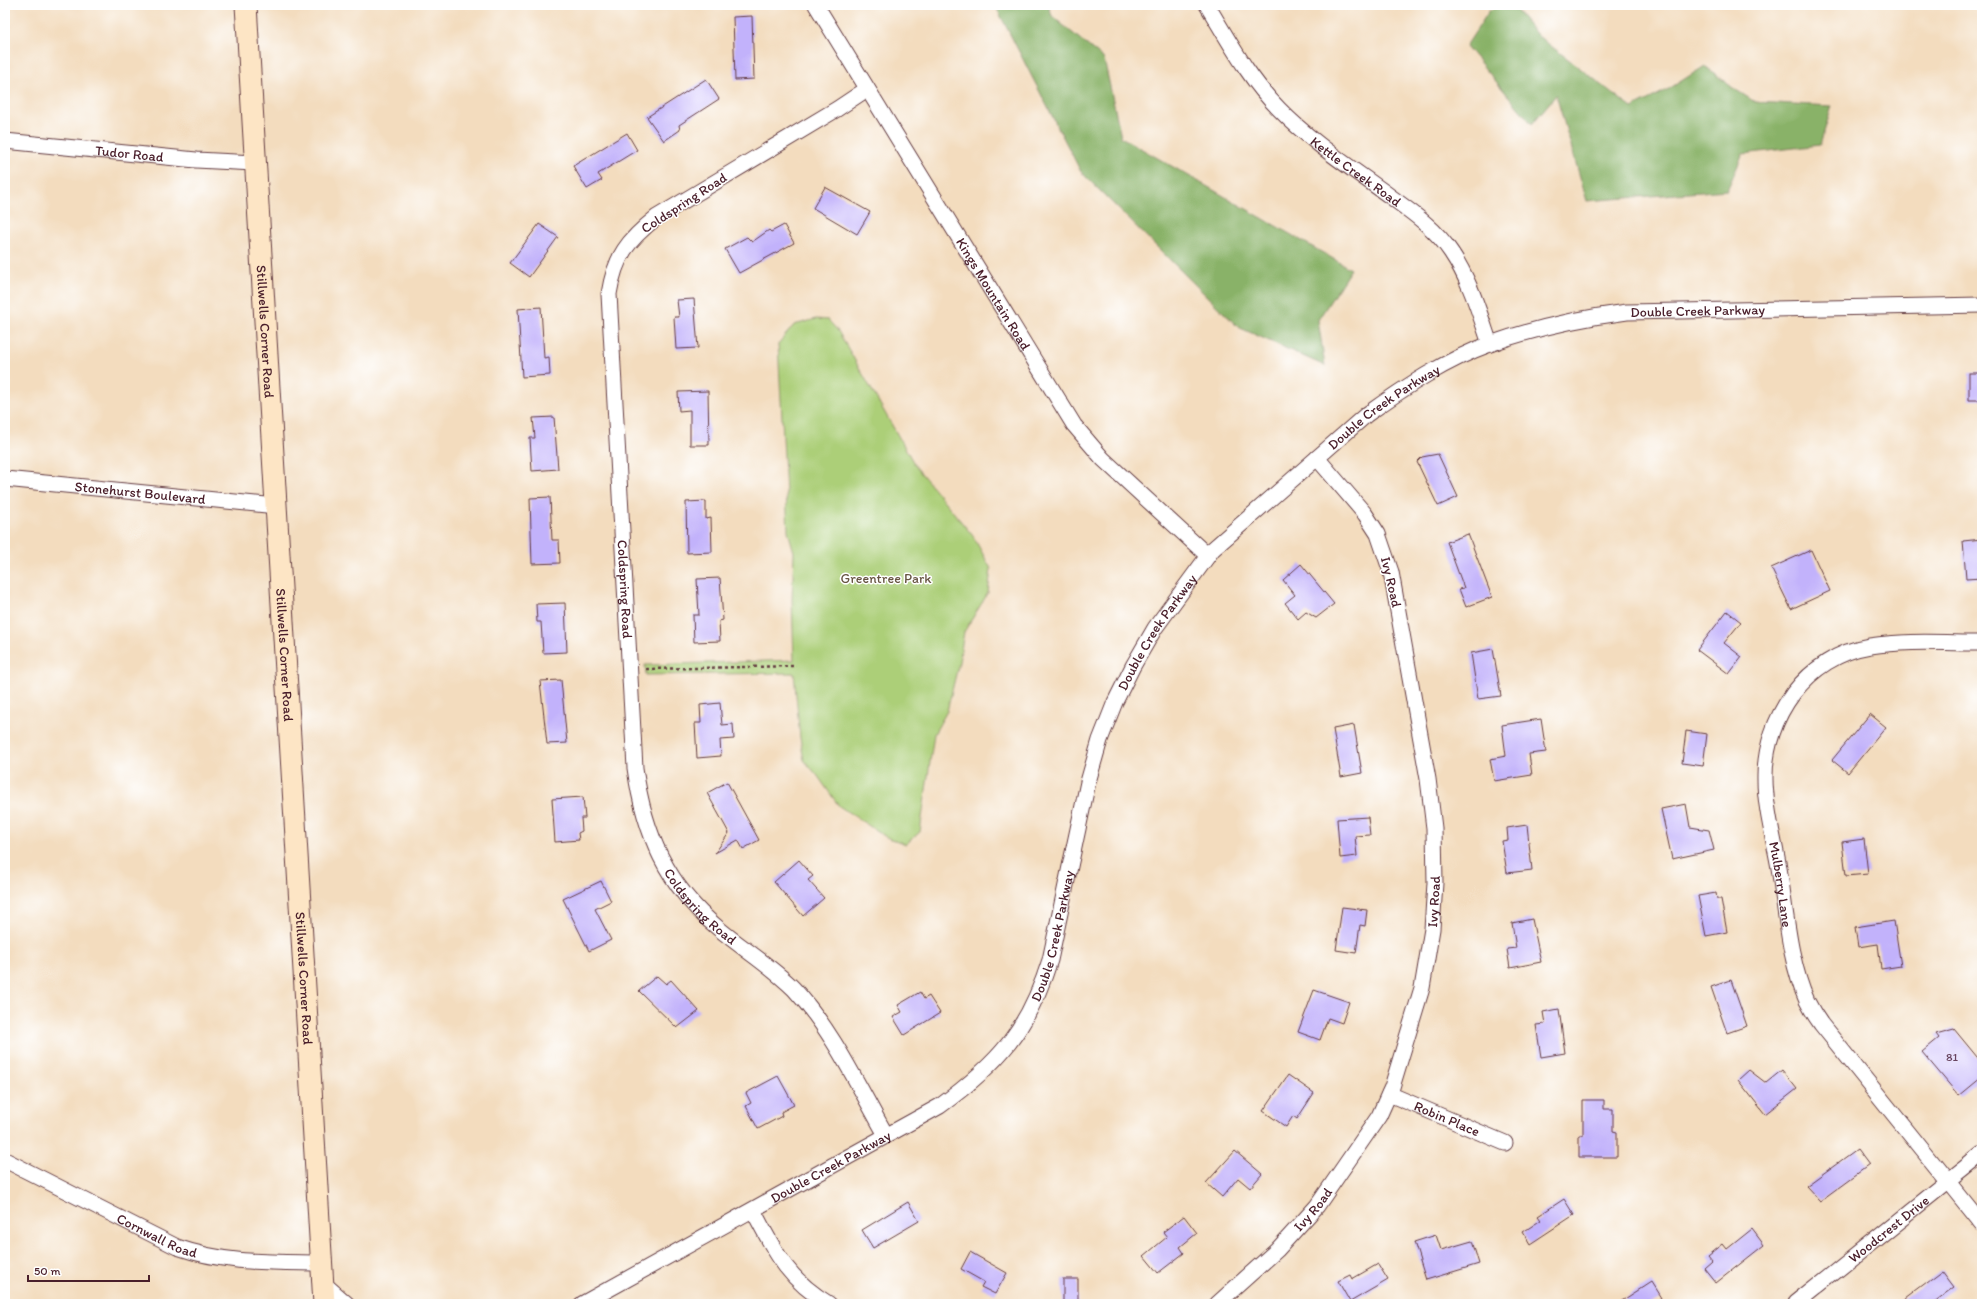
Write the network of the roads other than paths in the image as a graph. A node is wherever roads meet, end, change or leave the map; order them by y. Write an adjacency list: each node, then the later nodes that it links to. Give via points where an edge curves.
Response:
1 (246, 5): 6 (street, Stillwells Corner Road)
2 (816, 5): 4 (street, Kings Mountain Road)
3 (1207, 5): 8 (street, Kettle Creek Road, via 1243,64 1278,109 1303,132 1417,217 1437,235 1450,251 1470,286)
4 (867, 89): 12 (street, Kings Mountain Road, via 1074,425 1103,459); 15 (street, Coldspring Road, via 658,217 640,231 622,251 609,294 635,768 643,814 650,836 665,867 701,913 775,972 810,1008 834,1042)
5 (5, 141): 6 (street, Tudor Road, via 196,160)
6 (255, 163): 11 (street, Stillwells Corner Road)
7 (1982, 305): 8 (street, Double Creek Parkway, via 1627,312 1582,318)
8 (1490, 344): 9 (street, Double Creek Parkway, via 1433,370 1391,397 1366,415)
9 (1317, 458): 12 (street, Double Creek Parkway); 14 (street, Ivy Road, via 1360,507 1378,534 1391,572 1428,779 1434,828 1435,883 1432,929 1423,981)
10 (5, 479): 11 (street, Stonehurst Boulevard)
11 (276, 506): 22 (street, Stillwells Corner Road)
12 (1207, 555): 15 (street, Double Creek Parkway, via 1140,653 1115,702 1100,740 1088,782 1050,960 1030,1011 1005,1049 972,1083 940,1106)
13 (1982, 642): 19 (street, Mulberry Lane, via 1890,644 1858,649 1834,658 1807,678 1787,701 1773,729 1765,766 1766,792 1796,968 1808,1003 1821,1024)
14 (1389, 1094): 16 (street, Robin Place); 27 (street, Ivy Road, via 1379,1116 1317,1206 1277,1250)
15 (886, 1135): 20 (street, Double Creek Parkway)
16 (1504, 1143)
17 (1982, 1154): 19 (street, Woodcrest Drive)
18 (5, 1160): 22 (street, Cornwall Road, via 177,1247 239,1262)
19 (1948, 1182): 21 (street, Mulberry Lane); 28 (street, Woodcrest Drive)
20 (753, 1210): 25 (street, Double Creek Parkway); 26 (street, via 783,1265 800,1284)
21 (1982, 1224)
22 (322, 1273): 23 (street, Stillwells Corner Road); 24 (street)
23 (324, 1304)
24 (346, 1304)
25 (582, 1304)
26 (829, 1304)
27 (1218, 1304)
28 (1795, 1304)

